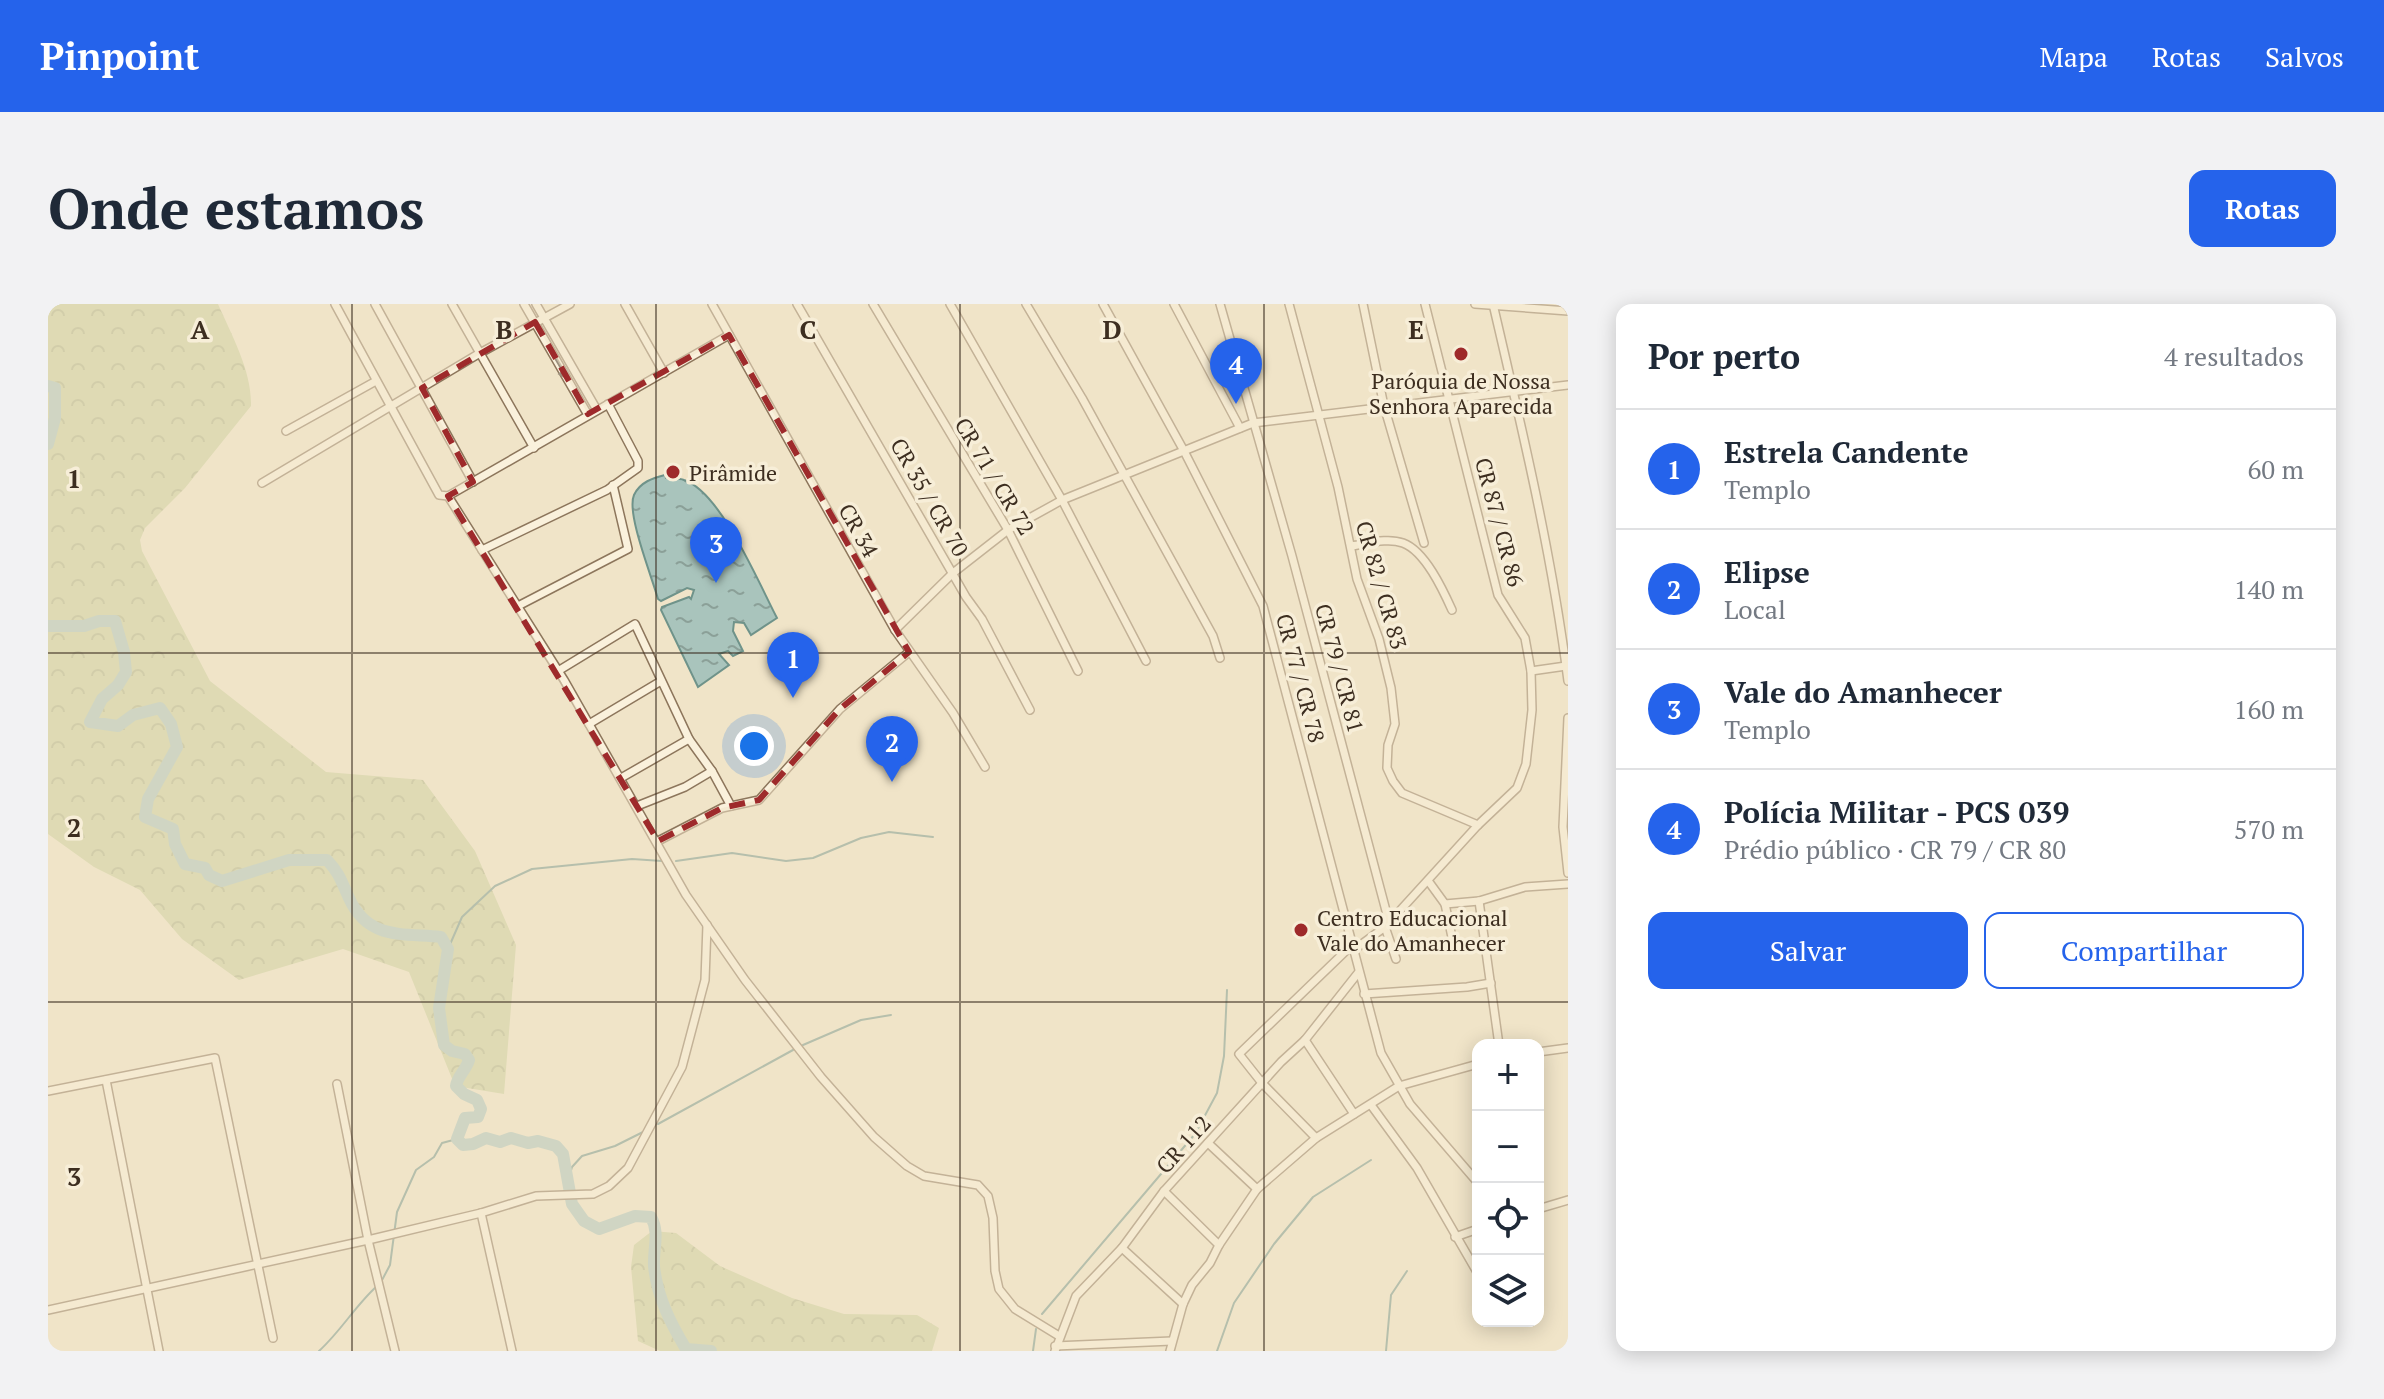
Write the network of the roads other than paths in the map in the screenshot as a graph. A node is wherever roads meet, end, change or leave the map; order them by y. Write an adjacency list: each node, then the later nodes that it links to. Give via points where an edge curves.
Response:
1 (335, 304): 27 (street)
2 (375, 304): 29 (street)
3 (452, 304): 25 (street)
4 (524, 304): 23 (street)
5 (536, 304): 22 (street)
6 (570, 304): 22 (street)
7 (625, 304): 26 (street)
8 (712, 304): 24 (street, CR 34)
9 (797, 304): 53 (street, CR 35 / CR 70)
10 (873, 304): 49 (street, CR 71 / CR 72)
11 (950, 304): 48 (street)
12 (1026, 304): 43 (street)
13 (1103, 304): 42 (street, CR 77 / CR 78)
14 (1174, 304): 39 (street)
15 (1220, 304): 38 (street, CR 79 / CR 81)
16 (1289, 304): 36 (street, CR 82 / CR 83)
17 (1363, 304): 33 (street)
18 (1425, 304): 31 (street, CR 87 / CR 86)
19 (1475, 304): 20 (street)
20 (1493, 305): 21 (street); 30 (street)
21 (1568, 311)
22 (545, 318): 23 (street); 35 (street)
23 (535, 322): 25 (street); 37 (street, one-way to 37)
24 (729, 335): 26 (street); 56 (street, CR 34)
25 (480, 353): 29 (street); 41 (street)
26 (664, 373): 32 (street)
27 (376, 381): 34 (street); 40 (street)
28 (1568, 385): 30 (street)
29 (422, 388): 34 (street); 44 (street)
30 (1515, 391): 31 (street); 60 (street)
31 (1449, 399): 33 (street); 63 (street, CR 87 / CR 86, via 1498,595 1525,638)
32 (608, 404): 35 (street); 46 (street, via 639,465)
33 (1384, 406): 36 (street); 50 (street)
34 (390, 407): 45 (street); 47 (street, via 439,495)
35 (597, 410): 37 (street)
36 (1317, 413): 38 (street); 51 (street, CR 82 / CR 83)
37 (588, 415): 41 (street)
38 (1253, 423): 39 (street); 84 (street, CR 79 / CR 81)
39 (1240, 428): 42 (street)
40 (286, 431)
41 (534, 448): 44 (street)
42 (1184, 451): 43 (street); 87 (street, CR 77 / CR 78, via 1263,606)
43 (1124, 476): 48 (street); 58 (street, via 1213,636)
44 (473, 482): 47 (street)
45 (262, 483)
46 (613, 485): 52 (street); 54 (street, via 628,547 623,554)
47 (448, 496): 52 (street)
48 (1062, 500): 49 (street); 59 (street)
49 (1008, 530): 53 (street); 62 (street, CR 71 / CR 72)
50 (1424, 543)
51 (1351, 546): 55 (street, via 1392,541 1412,549 1430,569); 76 (street, CR 82 / CR 83, via 1391,688 1395,724 1387,768 1402,793)
52 (482, 550): 54 (street)
53 (953, 573): 56 (street); 66 (street, CR 35 / CR 70)
54 (518, 606): 61 (street)
55 (1452, 610)
56 (895, 630): 57 (street, CR 34)
57 (909, 652): 71 (street, CR 34); 75 (street, via 840,709 759,800)
58 (1220, 658)
59 (1146, 661)
60 (1566, 666): 63 (street); 65 (street)
61 (558, 671): 64 (street, via 635,624); 68 (street)
62 (1078, 671)
63 (1531, 671): 76 (street, CR 87 / CR 86, via 1526,764 1517,788)
64 (661, 681): 68 (street); 70 (street)
65 (1568, 681)
66 (1030, 710)
67 (1568, 718): 69 (street)
68 (589, 724): 73 (street)
69 (1568, 738): 78 (street, via 1563,827)
70 (689, 739): 72 (street); 73 (street)
71 (985, 767)
72 (712, 771): 74 (street); 75 (street)
73 (621, 778): 74 (street)
74 (637, 806): 77 (street)
75 (731, 806): 77 (street)
76 (1478, 825): 80 (street, CR 87 / CR 86)
77 (658, 841): 85 (street)
78 (1567, 856): 79 (street)
79 (1568, 873)
80 (1429, 882): 83 (street); 84 (street, CR 87 / CR 86)
81 (1568, 884): 82 (street, via 1525,887)
82 (1479, 901): 83 (street); 90 (street)
83 (1445, 904): 86 (street)
84 (1387, 924): 87 (street, CR 87 / CR 86); 88 (street, CR 79 / CR 81)
85 (707, 925): 111 (street, via 705,980 682,1067 628,1168 593,1194 536,1196); 122 (street, via 793,1041 874,1137 924,1176 978,1185 988,1196 999,1289 1015,1309)
86 (1453, 942)
87 (1354, 946): 89 (street, CR 77 / CR 78); 98 (street, CR 87 / CR 86, via 1239,1054)
88 (1396, 959)
89 (1358, 973): 91 (street, CR 77 / CR 78); 93 (street, CR 112)
90 (1491, 983): 91 (street); 92 (street)
91 (1364, 994): 100 (street, CR 77 / CR 78, via 1381,1053)
92 (1498, 1039)
93 (1305, 1040): 98 (street, CR 112); 103 (street)
94 (1568, 1048): 95 (street)
95 (1544, 1051)
96 (1472, 1066): 100 (street)
97 (106, 1080): 101 (street); 117 (street, via 215,1058); 119 (street)
98 (1262, 1083): 104 (street); 105 (street, CR 112)
99 (337, 1084): 114 (street)
100 (1399, 1086): 102 (street); 106 (street, CR 77 / CR 78)
101 (48, 1091)
102 (1371, 1105): 103 (street); 113 (street, via 1417,1168)
103 (1354, 1114): 104 (street)
104 (1316, 1138): 107 (street)
105 (1208, 1143): 107 (street); 108 (street, CR 112)
106 (1472, 1176)
107 (1257, 1189): 115 (street)
108 (1164, 1191): 115 (street); 116 (street, CR 112)
109 (1568, 1200): 110 (street)
110 (1544, 1207)
111 (481, 1213): 114 (street); 128 (street)
112 (1472, 1231): 113 (street)
113 (1455, 1237): 118 (street)
114 (368, 1240): 117 (street); 127 (street)
115 (1219, 1245): 120 (street)
116 (1122, 1248): 120 (street); 122 (street, CR 112, via 1076,1296)
117 (259, 1264): 119 (street); 123 (street)
118 (1472, 1264)
119 (148, 1290): 121 (street); 126 (street)
120 (1183, 1304): 124 (street)
121 (48, 1310)
122 (1059, 1336): 125 (street, CR 112)
123 (273, 1338)
124 (1172, 1341): 125 (street); 129 (street)
125 (1055, 1349)
126 (159, 1351)
127 (395, 1351)
128 (512, 1351)
129 (1170, 1351)

